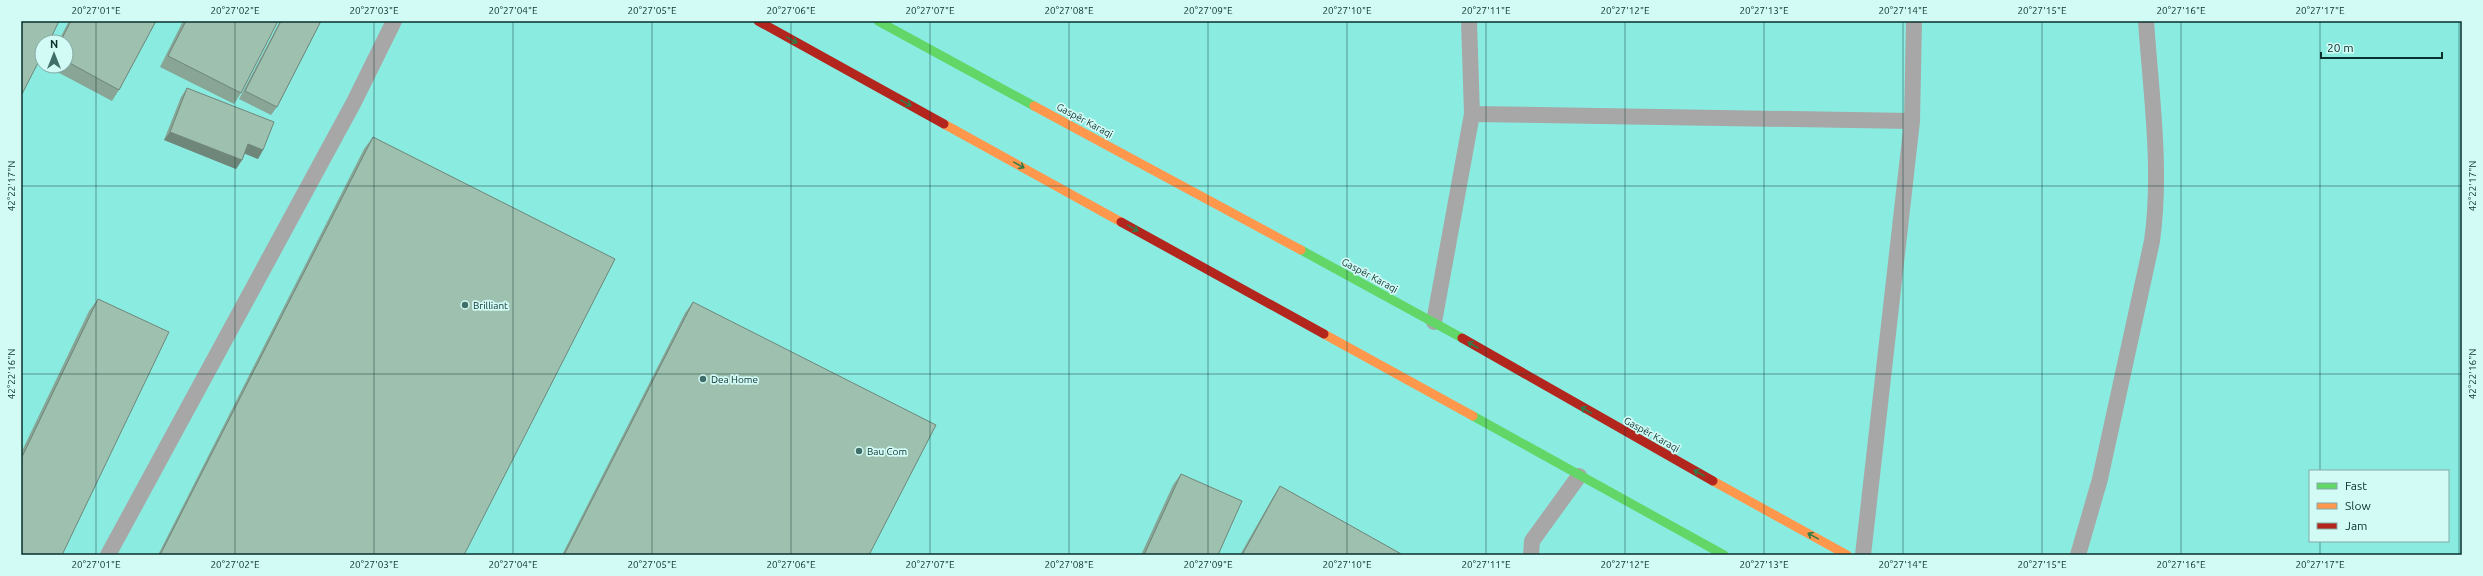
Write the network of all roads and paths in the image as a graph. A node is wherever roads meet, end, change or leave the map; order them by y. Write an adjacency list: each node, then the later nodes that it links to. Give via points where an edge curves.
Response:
1 (394, 21): 11 (lane, via 354,102)
2 (758, 21): 10 (main road, one-way to 10)
3 (878, 21): 9 (main road, Gaspër Karaqi)
4 (1469, 21): 7 (lane)
5 (1914, 21): 8 (lane)
6 (2146, 21): 16 (lane, via 2157,184 2156,213 2100,479)
7 (1472, 114): 8 (lane); 9 (lane)
8 (1912, 121): 15 (lane)
9 (1434, 322): 14 (main road, Gaspër Karaqi, one-way to 9, via 1592,414)
10 (1579, 476): 12 (lane, via 1532,541); 13 (main road)
11 (108, 555)
12 (1531, 555)
13 (1724, 555)
14 (1847, 555)
15 (1864, 555)
16 (2078, 555)

